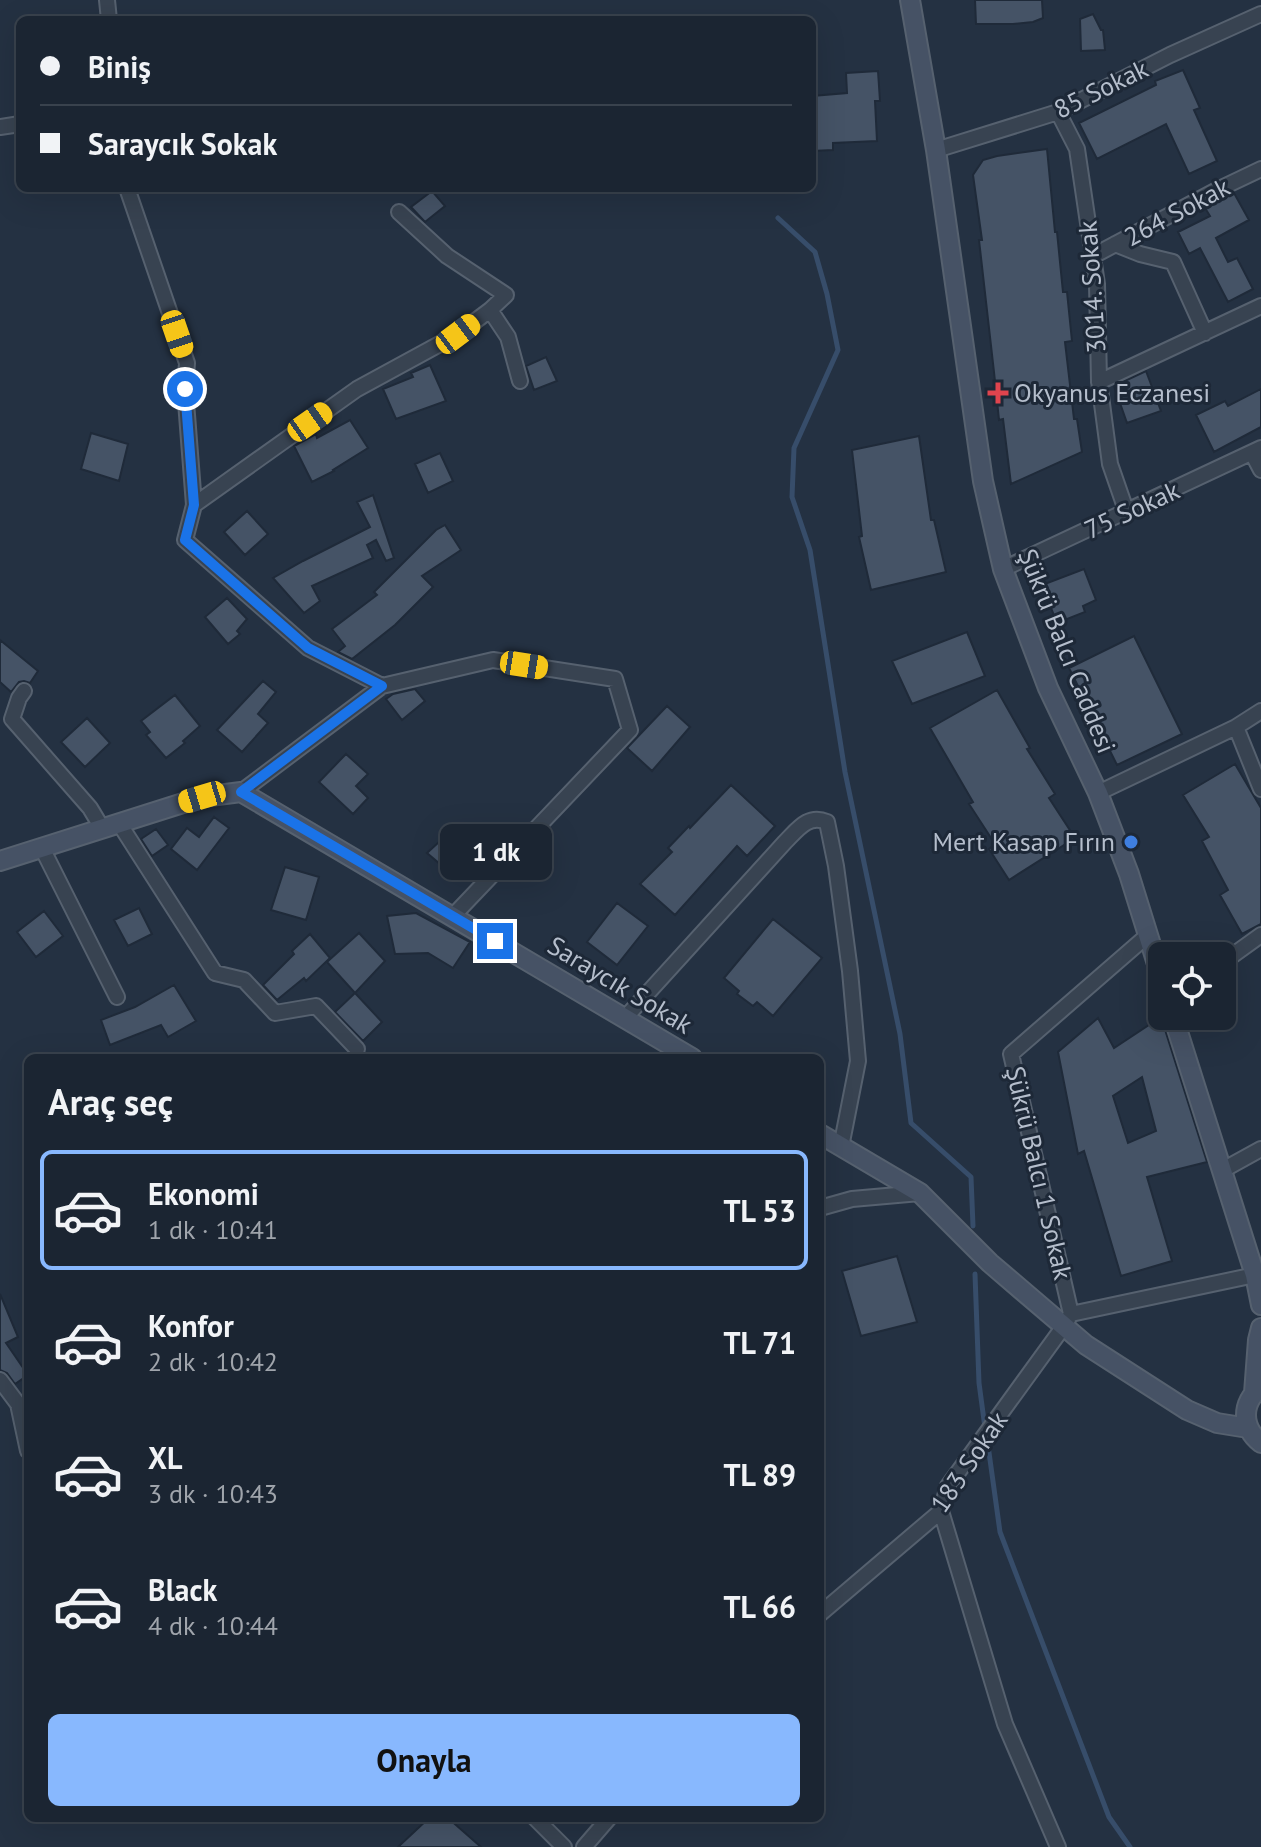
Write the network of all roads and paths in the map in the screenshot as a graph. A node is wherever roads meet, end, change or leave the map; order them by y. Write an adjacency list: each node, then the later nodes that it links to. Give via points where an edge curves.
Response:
1 (910, 0): 4 (street, Şükrü Balcı Caddesi)
2 (1261, 14): 3 (street, 85 Sokak)
3 (1058, 112): 4 (street, 85 Sokak); 9 (street, 3014. Sokak, via 1077,149)
4 (936, 150): 19 (street, Şükrü Balcı Caddesi, via 983,481)
5 (1261, 169): 8 (street, 264 Sokak)
6 (128, 192): 17 (street, via 187,363)
7 (399, 212): 11 (street, via 447,256 506,295)
8 (1115, 244): 9 (street, 264 Sokak); 12 (street, via 1173,262)
9 (1093, 256): 14 (street, 3014. Sokak)
10 (1261, 306): 12 (street)
11 (490, 310): 13 (street, via 508,337); 17 (street, via 458,334 357,389)
12 (1205, 333): 14 (street)
13 (520, 381)
14 (1099, 382): 18 (street, 3014. Sokak, via 1110,464)
15 (1257, 450): 16 (street); 18 (street, 75 Sokak)
16 (1261, 470)
17 (194, 505): 20 (street, via 185,540 308,648)
18 (1127, 513): 19 (street, 75 Sokak)
19 (1003, 569): 26 (street, Şükrü Balcı Caddesi, via 1048,688)
20 (382, 686): 25 (street); 30 (street, via 493,660 615,679 630,730)
21 (24, 691): 27 (street, via 12,719)
22 (1261, 711): 23 (street)
23 (1236, 727): 24 (street); 26 (street)
24 (1261, 789)
25 (241, 792): 27 (street, via 202,797); 30 (street, Saraycık Sokak)
26 (1098, 793): 31 (street, Şükrü Balcı Caddesi)
27 (110, 826): 28 (street); 38 (street, via 215,973 244,980 275,1013 316,1006)
28 (42, 848): 29 (street); 35 (street)
29 (0, 861)
30 (453, 916): 36 (street, Saraycık Sokak)
31 (1148, 935): 33 (street, Şükrü Balcı Caddesi); 48 (street, Şükrü Balcı 1 Sokak, via 1011,1054)
32 (1261, 935): 34 (street)
33 (1150, 942)
34 (1236, 953)
35 (117, 997)
36 (625, 1018): 39 (street, Saraycık Sokak); 41 (street, via 785,842 806,822 827,822 858,1061)
37 (1177, 1030): 43 (street)
38 (357, 1049)
39 (685, 1054)
40 (824, 1136): 41 (street)
41 (841, 1147): 44 (street)
42 (1261, 1149): 43 (street)
43 (1221, 1171): 46 (street)
44 (920, 1193): 45 (street); 48 (street, via 990,1263)
45 (824, 1207)
46 (1255, 1275): 47 (street); 48 (street)
47 (1261, 1305)
48 (1068, 1320): 52 (street, via 1086,1345 1187,1410); 55 (street, 183 Sokak, via 948,1486)
49 (1261, 1328): 51 (street)
50 (0, 1380): 53 (street, via 18,1404)
51 (1258, 1390): 52 (street, via 1246,1409)
52 (1248, 1428): 54 (street)
53 (24, 1432)
54 (1261, 1443)
55 (941, 1511): 56 (street, 183 Sokak); 61 (street, via 1005,1724)
56 (824, 1611)
57 (539, 1822): 59 (street)
58 (606, 1822): 60 (street)
59 (564, 1847)
60 (584, 1847)
61 (1058, 1847)

